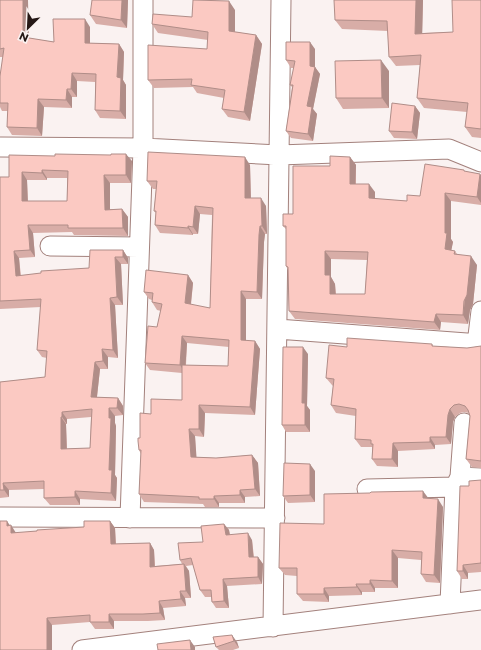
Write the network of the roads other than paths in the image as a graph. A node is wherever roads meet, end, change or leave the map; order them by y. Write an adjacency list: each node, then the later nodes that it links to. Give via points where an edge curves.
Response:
1 (143, 0): 4 (street)
2 (281, 0): 5 (street)
3 (0, 147): 4 (street)
4 (143, 148): 5 (street); 8 (street)
5 (279, 155): 6 (street, via 449,149); 10 (street)
6 (481, 162)
7 (50, 246): 8 (street)
8 (139, 247): 17 (street)
9 (481, 311): 11 (street)
10 (277, 329): 11 (street); 18 (street)
11 (479, 344)
12 (464, 423): 14 (street)
13 (481, 478): 14 (street)
14 (457, 482): 15 (street); 20 (street)
15 (367, 489)
16 (0, 517): 17 (street)
17 (130, 518): 18 (street)
18 (275, 518): 21 (street)
19 (481, 600): 20 (street)
20 (450, 604): 21 (street)
21 (273, 627): 22 (street)
22 (82, 650)

